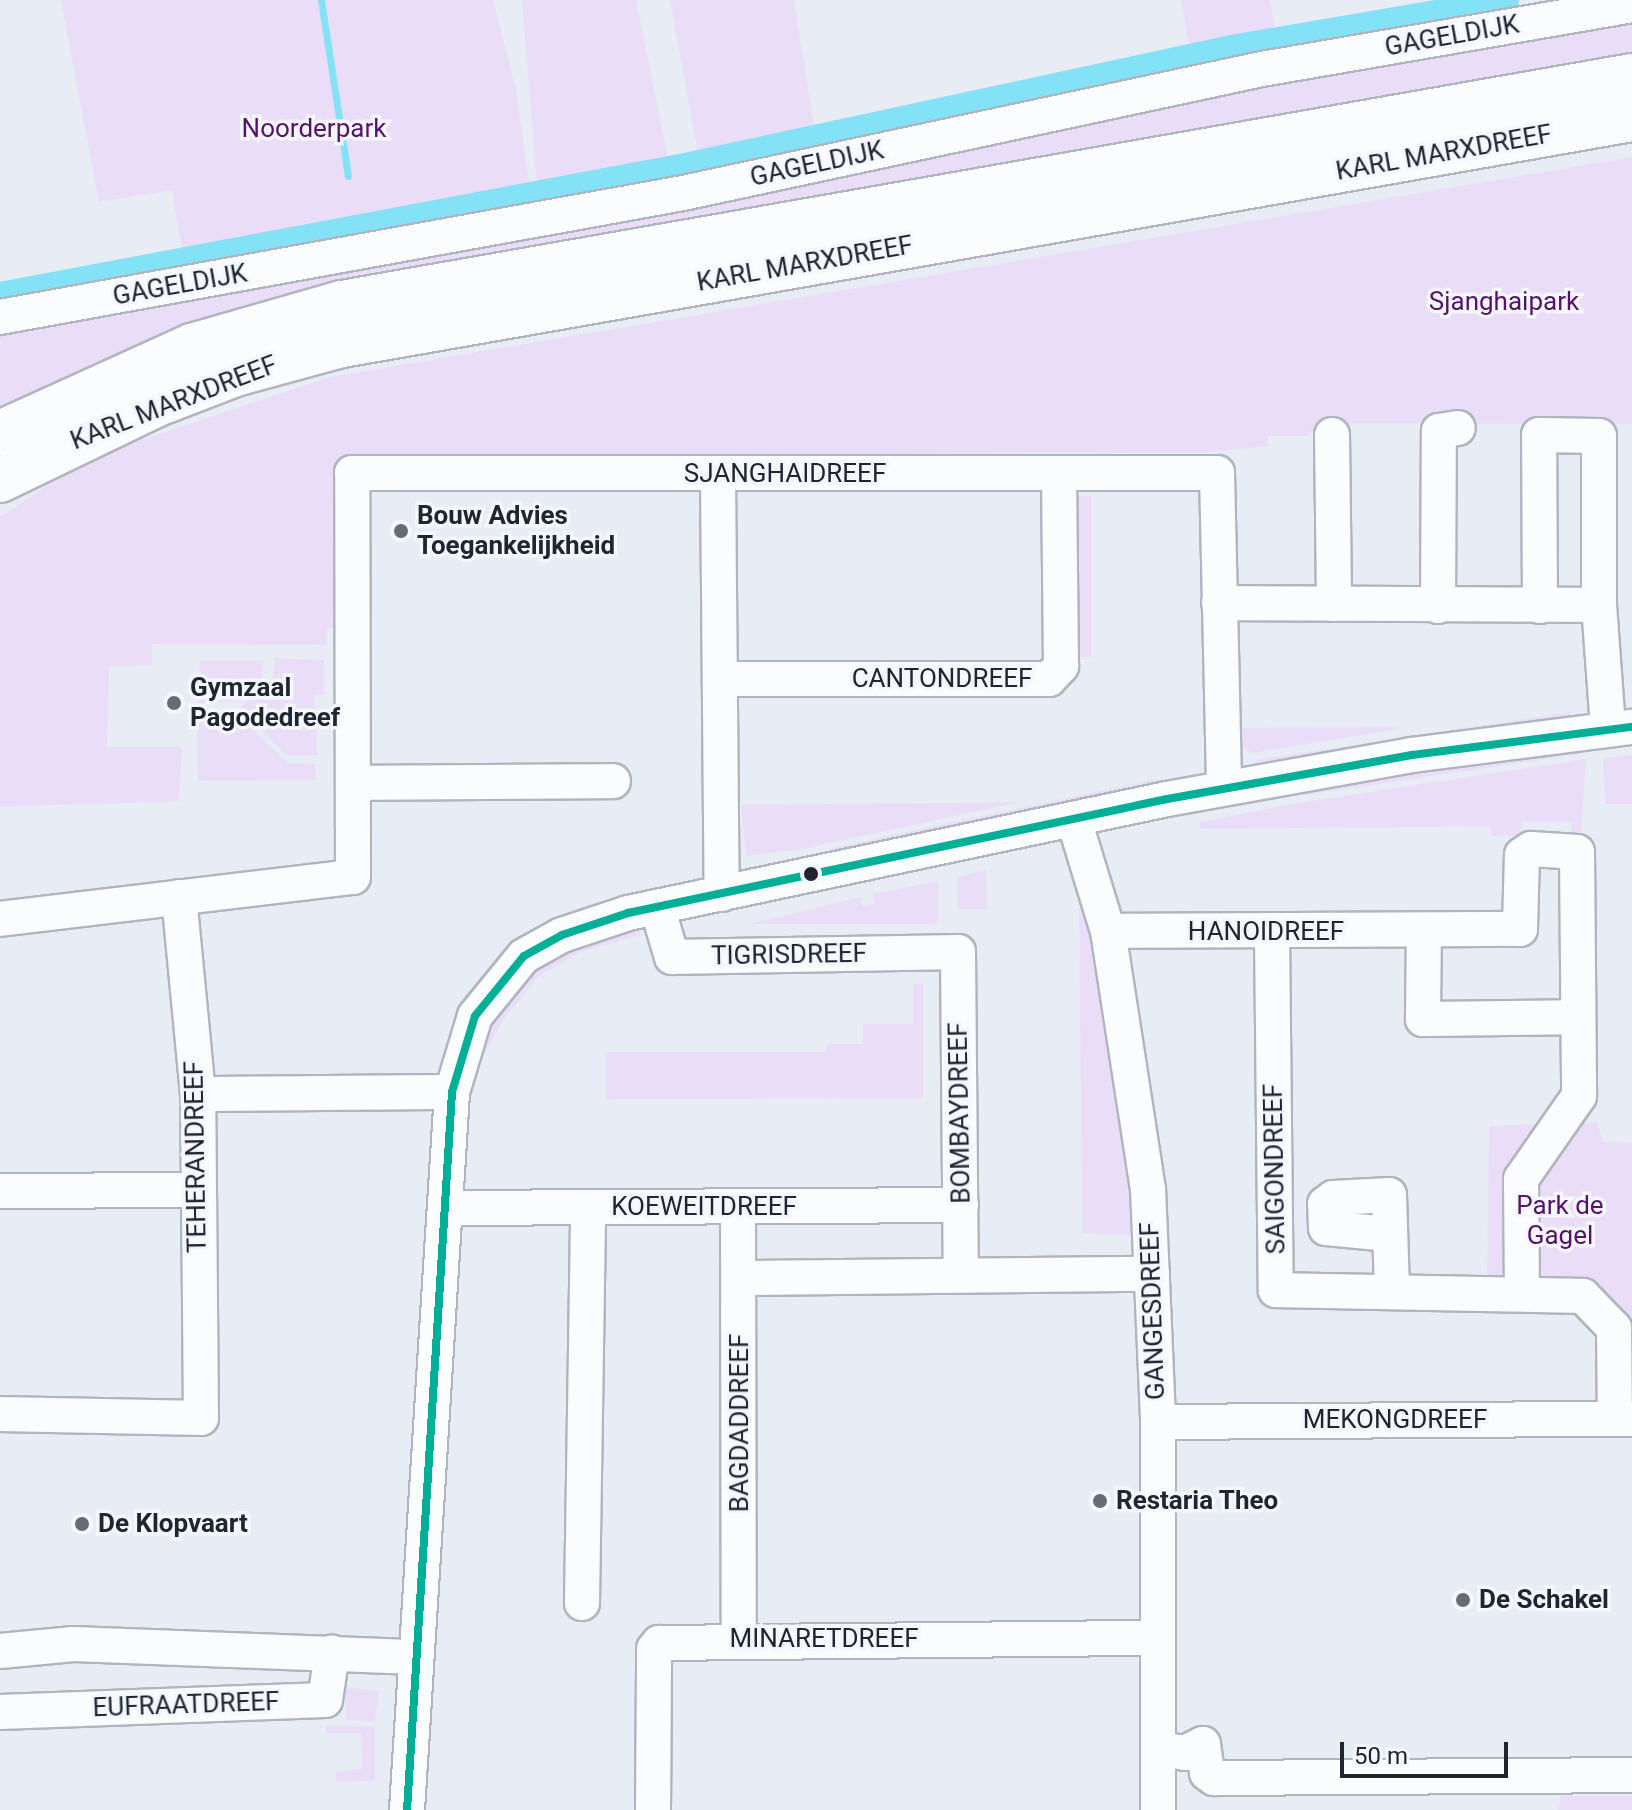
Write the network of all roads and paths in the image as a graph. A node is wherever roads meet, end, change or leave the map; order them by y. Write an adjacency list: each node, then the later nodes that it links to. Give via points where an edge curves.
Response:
1 (1632, 5): 4 (street, GAGELDIJK, via 1262,69 683,193)
2 (1632, 76): 6 (highway, KARL MARXDREEF, via 342,303 192,346)
3 (1632, 119): 10 (highway, KARL MARXDREEF, via 342,345 235,374 155,405)
4 (0, 317)
5 (1458, 428): 14 (street, via 1439,431)
6 (0, 433)
7 (1332, 435): 12 (street)
8 (718, 474): 9 (street, SJANGHAIDREEF); 16 (street); 19 (street, SJANGHAIDREEF, via 352,473)
9 (1059, 474): 11 (street, SJANGHAIDREEF, via 1217,473); 16 (street, CANTONDREEF, via 1061,666 1049,679)
10 (0, 480)
11 (1219, 603): 12 (street); 20 (street)
12 (1334, 604): 14 (street)
13 (1599, 605): 15 (street); 15 (street, via 1599,436 1539,435); 17 (street)
14 (1438, 606): 15 (street)
15 (1540, 606)
16 (722, 679): 22 (street)
17 (1620, 728): 20 (street)
18 (613, 781): 19 (street)
19 (357, 783): 23 (street, via 353,877)
20 (1224, 788): 21 (street)
21 (1074, 820): 22 (street); 26 (street, GANGESDREEF)
22 (722, 894): 24 (street)
23 (179, 897): 25 (street); 32 (street, TEHERANDREEF)
24 (657, 907): 29 (street, TIGRISDREEF, via 672,957); 31 (street, via 562,935 516,964 475,1016)
25 (0, 919)
26 (1108, 931): 28 (street, HANOIDREEF); 41 (street, GANGESDREEF, via 1138,1103)
27 (1424, 931): 28 (street, HANOIDREEF); 30 (street, via 1423,1019); 30 (street, HANOIDREEF, via 1520,929 1522,855 1571,847 1577,852)
28 (1272, 933): 43 (street, SAIGONDREEF, via 1276,1290)
29 (958, 952): 35 (street, BOMBAYDREEF)
30 (1576, 1017): 44 (street, HANOIDREEF, via 1579,1096 1521,1179)
31 (452, 1092): 32 (street); 37 (street)
32 (198, 1094): 33 (street, TEHERANDREEF)
33 (196, 1190): 34 (street); 45 (street, TEHERANDREEF, via 201,1418)
34 (0, 1191)
35 (961, 1205): 36 (street, KOEWEITDREEF); 40 (street, BOMBAYDREEF)
36 (738, 1207): 38 (street, KOEWEITDREEF); 42 (street, BAGDADDREEF)
37 (446, 1208): 38 (street, KOEWEITDREEF); 53 (street)
38 (588, 1208): 48 (street)
39 (1389, 1234): 43 (street)
40 (961, 1274): 41 (street); 42 (street)
41 (1152, 1274): 47 (street, GANGESDREEF)
42 (741, 1278): 50 (street, BAGDADDREEF)
43 (1392, 1291): 44 (street, SAIGONDREEF)
44 (1522, 1292): 46 (street, SAIGONDREEF, via 1583,1296 1614,1328)
45 (0, 1414)
46 (1624, 1419): 47 (street, MEKONGDREEF)
47 (1158, 1422): 49 (street, GANGESDREEF)
48 (582, 1603)
49 (1157, 1638): 50 (street, MINARETDREEF); 55 (street, GANGESDREEF)
50 (739, 1639): 58 (street, MINARETDREEF, via 659,1643 654,1649)
51 (0, 1651): 52 (street, EUFRAATDREEF, via 74,1644)
52 (332, 1653): 53 (street, EUFRAATDREEF); 54 (street, EUFRAATDREEF, via 325,1700)
53 (416, 1657): 57 (street)
54 (0, 1712)
55 (1158, 1749): 56 (street, via 1185,1753 1203,1744 1207,1773 1214,1778); 59 (street, GANGESDREEF)
56 (1632, 1775)
57 (407, 1810)
58 (653, 1810)
59 (1158, 1810)

